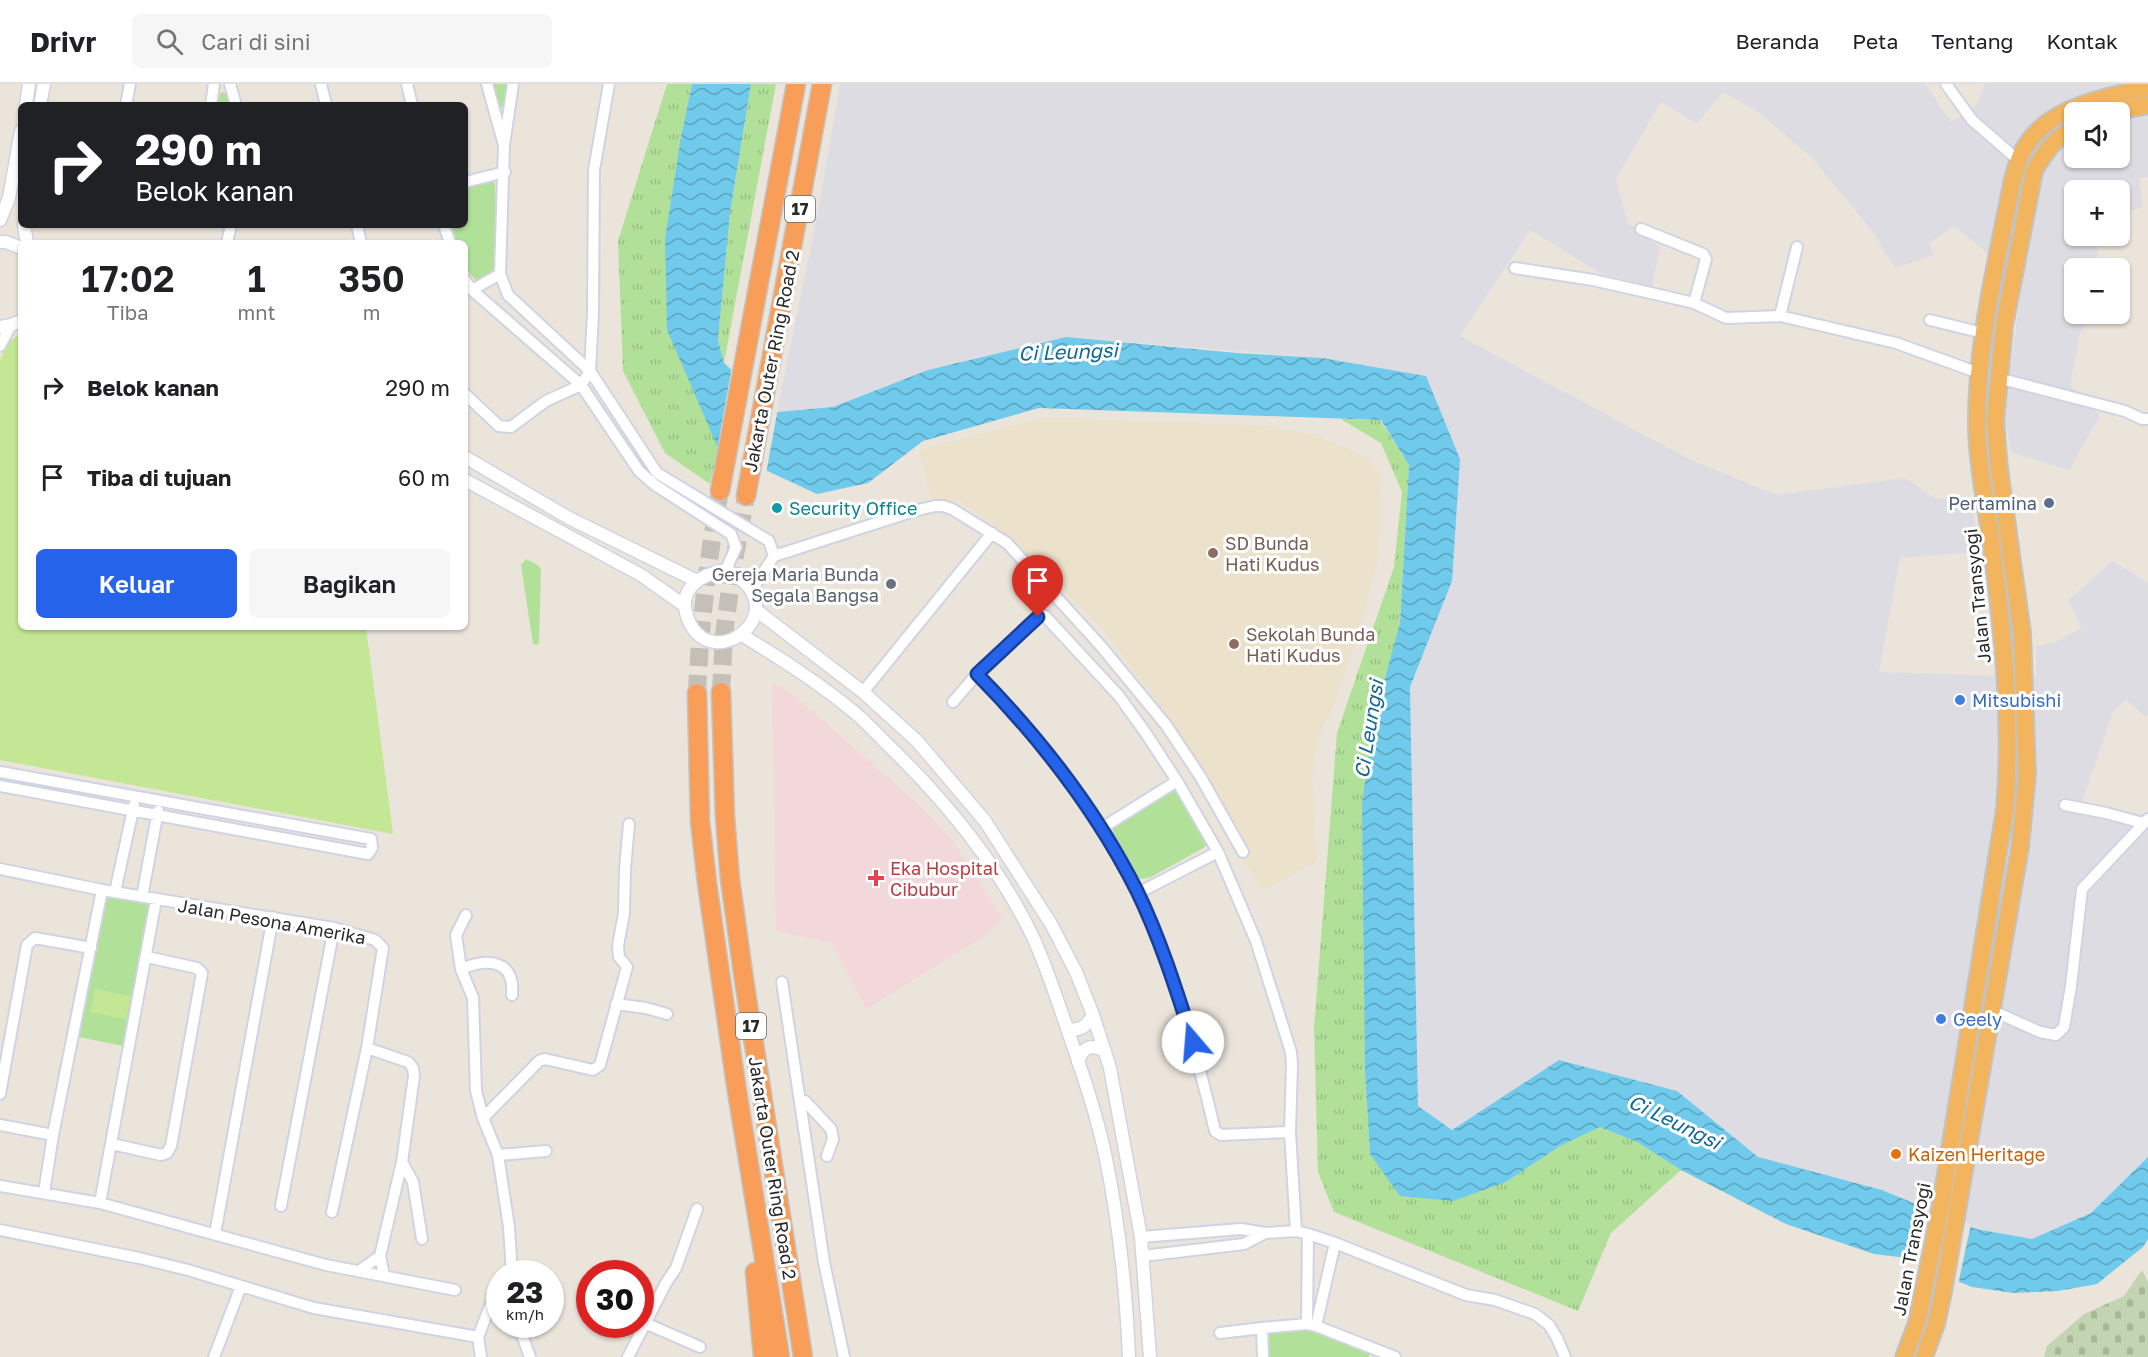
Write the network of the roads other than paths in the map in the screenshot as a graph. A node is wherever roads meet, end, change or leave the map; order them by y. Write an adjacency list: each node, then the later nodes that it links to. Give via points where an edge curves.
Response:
1 (29, 84): 15 (street)
2 (44, 84): 16 (street)
3 (130, 84): 17 (street)
4 (214, 84): 18 (street)
5 (230, 84): 19 (street)
6 (321, 84): 20 (street)
7 (407, 84): 21 (street)
8 (487, 84): 25 (street)
9 (513, 84): 25 (street)
10 (609, 84): 45 (street, via 594,170)
11 (796, 84): 53 (highway, Jakarta Outer Ring Road 2 / 17)
12 (822, 84): 54 (highway, Jakarta Outer Ring Road 2 / 17)
13 (1946, 84): 27 (street, via 1972,120)
14 (2148, 88): 27 (highway, Jalan Transyogi, via 2109,96 2055,116 2030,139)
15 (26, 102)
16 (41, 102)
17 (127, 102)
18 (211, 102)
19 (235, 102)
20 (325, 102)
21 (411, 102)
22 (2148, 105): 23 (highway)
23 (2130, 109)
24 (2064, 133): 47 (highway, Jalan Transyogi, via 2046,150 2034,171)
25 (504, 145): 28 (street)
26 (18, 148): 30 (street, via 9,198)
27 (2019, 160): 43 (highway, Jalan Transyogi)
28 (505, 172): 29 (street); 36 (street)
29 (468, 181)
30 (0, 220)
31 (1641, 229): 39 (street, via 1705,257)
32 (0, 242): 33 (street)
33 (18, 247)
34 (1797, 247): 40 (street)
35 (1515, 268): 39 (street, via 1593,280)
36 (500, 274): 38 (street); 45 (street, via 508,295)
37 (468, 284): 38 (street)
38 (472, 290): 48 (street)
39 (1694, 303): 40 (street, via 1726,318)
40 (1780, 316): 46 (street, via 1896,343)
41 (1930, 320): 43 (street)
42 (15, 323): 44 (street)
43 (1983, 333): 46 (highway, Jalan Transyogi)
44 (0, 346)
45 (590, 371): 48 (street); 58 (street, via 657,473 769,540)
46 (1979, 373): 56 (highway, Jalan Transyogi, via 1977,422)
47 (1998, 378): 50 (street); 55 (highway, Jalan Transyogi, via 1995,421)
48 (580, 385): 49 (street, via 546,401 511,427 499,426); 59 (street, via 639,471 731,534 736,547)
49 (468, 397)
50 (2148, 419)
51 (468, 459): 60 (street, via 569,518)
52 (468, 482): 62 (street, via 641,575)
53 (720, 491)
54 (746, 496)
55 (2004, 504): 56 (highway); 98 (highway, Jalan Transyogi, via 2022,633 2027,774 2020,847)
56 (1986, 507): 166 (highway, Jalan Transyogi, via 2004,636 2008,768 2005,809 1941,1205 1917,1323)
57 (992, 533): 58 (street, via 952,509 935,506); 67 (street); 82 (street, via 1007,543 1166,725)
58 (774, 556): 61 (street)
59 (726, 570): 60 (street); 61 (street)
60 (697, 581): 62 (street)
61 (752, 590): 63 (street)
62 (685, 606): 64 (street, via 690,625 705,638 724,642)
63 (756, 610): 64 (street, via 752,624); 67 (street)
64 (742, 635): 101 (street, via 856,713 922,777 995,871 1031,934)
65 (977, 674): 69 (street); 71 (street, via 1038,617 1044,616 1119,696); 80 (street, via 1035,736)
66 (721, 692): 136 (highway, Jakarta Outer Ring Road 2 / 17, via 730,879)
67 (863, 692): 100 (street, via 918,741 985,820 1051,924)
68 (697, 693): 105 (highway, Jakarta Outer Ring Road 2 / 17, via 700,821)
69 (953, 702)
70 (0, 772): 73 (street)
71 (1177, 780): 80 (street); 81 (street)
72 (0, 786): 76 (street)
73 (136, 797): 74 (street); 76 (street)
74 (160, 801): 77 (street); 77 (street, via 371,839 372,848 368,854)
75 (2065, 805): 78 (street)
76 (133, 810): 77 (street); 85 (street)
77 (158, 815): 87 (street)
78 (2146, 821): 98 (street, via 2082,889 2064,1027 2056,1035 2040,1032)
79 (629, 824): 97 (street, via 624,913 618,946 619,957 627,967)
80 (1102, 828): 86 (street)
81 (1218, 852): 86 (street); 110 (street, via 1256,940 1291,1052)
82 (1243, 852)
83 (0, 869): 84 (street, Jalan Pesona Amerika)
84 (102, 890): 85 (street, Jalan Pesona Amerika); 92 (street)
85 (115, 892): 87 (street, Jalan Pesona Amerika)
86 (1138, 893): 110 (street, via 1179,996 1215,1131 1221,1135)
87 (142, 897): 88 (street, Jalan Pesona Amerika)
88 (156, 900): 90 (street, Jalan Pesona Amerika); 93 (street)
89 (466, 915): 94 (street, via 456,935)
90 (273, 917): 91 (street, Jalan Pesona Amerika); 127 (street)
91 (333, 928): 102 (street, Jalan Pesona Amerika, via 375,940 382,948); 120 (street)
92 (91, 948): 106 (street, via 35,938 27,945); 111 (street)
93 (147, 957): 112 (street); 112 (street, via 196,968 202,973 173,1135 170,1151 164,1155)
94 (461, 969): 96 (street, via 498,964 506,970); 108 (street, via 473,998 476,1091)
95 (782, 982): 107 (street)
96 (512, 995)
97 (616, 1004): 99 (street); 108 (street, via 598,1068 539,1061)
98 (1993, 1011): 167 (highway, Jalan Transyogi, via 1943,1292)
99 (667, 1014)
100 (1093, 1015): 101 (street, via 1084,1028); 103 (street)
101 (1067, 1029): 104 (street)
102 (367, 1048): 116 (street, via 408,1062 413,1068); 122 (street, Jalan Pesona Amerika)
103 (1105, 1051): 104 (street, via 1088,1047); 129 (street)
104 (1078, 1062): 161 (street, via 1104,1152 1116,1212)
105 (736, 1085): 156 (highway); 157 (highway, Jakarta Outer Ring Road 2 / 17)
106 (0, 1094)
107 (806, 1101): 115 (street, via 831,1130 833,1139); 160 (street, via 802,1127)
108 (483, 1118): 114 (street)
109 (0, 1125): 111 (street)
110 (1290, 1132): 124 (street)
111 (53, 1135): 118 (street)
112 (112, 1144): 119 (street)
113 (546, 1151): 114 (street)
114 (498, 1155): 135 (street)
115 (827, 1156)
116 (402, 1162): 130 (street, via 413,1182); 133 (street)
117 (0, 1186): 118 (street)
118 (44, 1193): 119 (street)
119 (100, 1203): 127 (street)
120 (281, 1206)
121 (697, 1209): 141 (street, via 676,1268)
122 (332, 1212)
123 (0, 1230): 139 (street, via 139,1258)
124 (1296, 1231): 126 (street); 128 (street)
125 (1204, 1232): 126 (street, via 1241,1229); 129 (street); 132 (street)
126 (1265, 1233): 132 (street, via 1244,1244)
127 (215, 1234): 137 (street)
128 (1308, 1234): 131 (street); 143 (street)
129 (1141, 1237): 134 (street)
130 (422, 1239)
131 (1335, 1242): 143 (street); 165 (street, via 1466,1295 1535,1314 1549,1325)
132 (1206, 1249): 134 (street)
133 (380, 1256): 137 (street); 138 (street)
134 (1143, 1256): 162 (street)
135 (511, 1260)
136 (787, 1263): 158 (highway, Jakarta Outer Ring Road 2 / 17); 159 (highway)
137 (359, 1271): 138 (street)
138 (384, 1276): 140 (street)
139 (241, 1286): 147 (street, via 314,1308); 152 (street)
140 (455, 1290)
141 (654, 1309)
142 (486, 1316): 147 (street)
143 (1311, 1325): 145 (street); 151 (street)
144 (654, 1327): 150 (street)
145 (1262, 1328): 146 (street); 163 (street)
146 (1220, 1333)
147 (478, 1337): 153 (street)
148 (523, 1338): 154 (street)
149 (639, 1338): 155 (street)
150 (700, 1347)
151 (1373, 1353): 164 (street)
152 (214, 1357)
153 (481, 1357)
154 (530, 1357)
155 (628, 1357)
156 (764, 1357)
157 (780, 1357)
158 (803, 1357)
159 (811, 1357)
160 (844, 1357)
161 (1129, 1357)
162 (1150, 1357)
163 (1263, 1357)
164 (1395, 1357)
165 (1565, 1357)
166 (1904, 1357)
167 (1924, 1357)

